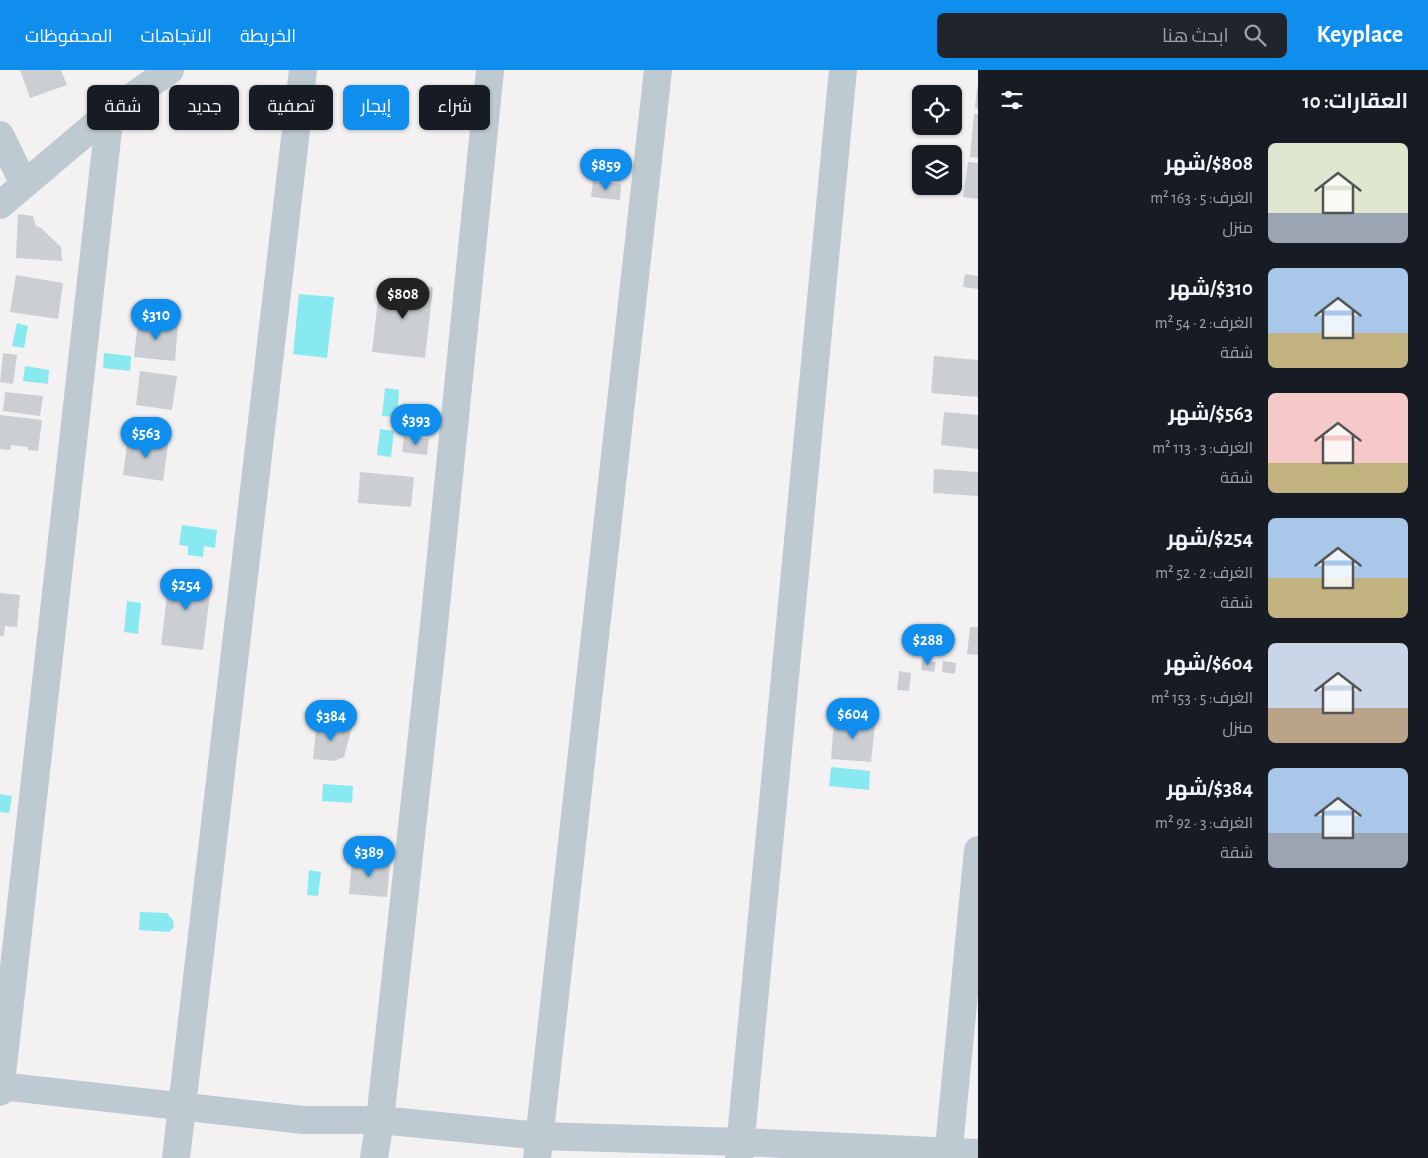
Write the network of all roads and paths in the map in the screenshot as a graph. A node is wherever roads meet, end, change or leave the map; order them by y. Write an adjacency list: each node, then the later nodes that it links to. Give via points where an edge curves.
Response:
1 (303, 70): 14 (street)
2 (490, 70): 15 (street)
3 (658, 70): 16 (street)
4 (843, 70): 17 (street)
5 (161, 73): 6 (street)
6 (145, 85)
7 (88, 130): 10 (street)
8 (108, 130): 13 (street)
9 (0, 134): 10 (street)
10 (24, 184): 11 (street)
11 (0, 205)
12 (978, 850): 19 (street)
13 (0, 1088): 14 (street)
14 (181, 1106): 15 (street, via 303,1120); 20 (street)
15 (380, 1120): 16 (street); 21 (street)
16 (538, 1147): 17 (street)
17 (740, 1150): 19 (street)
18 (978, 1153): 19 (street)
19 (949, 1155)
20 (176, 1158)
21 (374, 1158)

